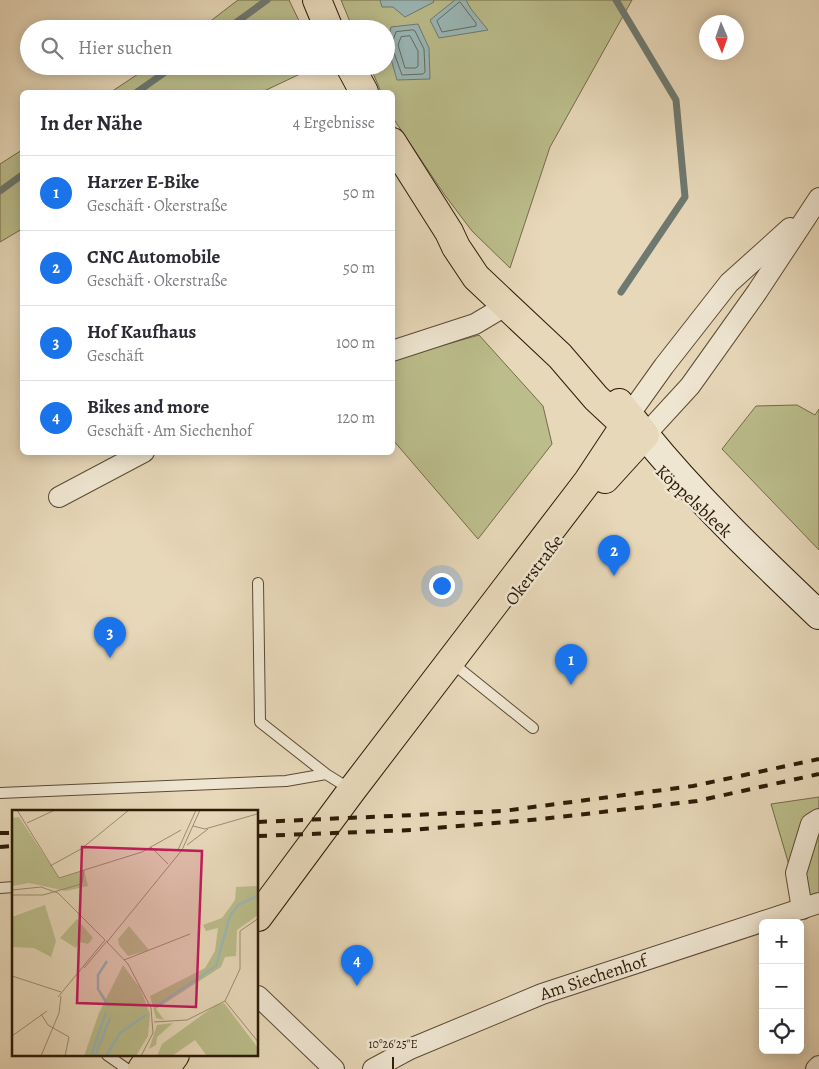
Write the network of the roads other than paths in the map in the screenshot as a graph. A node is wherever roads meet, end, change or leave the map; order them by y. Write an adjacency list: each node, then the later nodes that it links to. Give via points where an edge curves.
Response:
1 (317, 0): 2 (main road)
2 (325, 20)
3 (355, 75): 4 (main road)
4 (363, 90)
5 (395, 147): 7 (main road, via 448,232 464,242)
6 (816, 202): 9 (street, Okerstraße, via 694,379); 9 (street, Okerstraße, via 730,283 668,360)
7 (507, 304): 8 (street, via 475,324); 9 (main road, via 560,356 591,372)
8 (395, 350)
9 (634, 430): 13 (street, Köppelsbleek, via 672,486 709,520 755,553); 14 (main road, Okerstraße, via 588,482)
10 (138, 455): 11 (street)
11 (59, 497)
12 (258, 583): 16 (lane, via 260,722)
13 (819, 615)
14 (455, 665): 15 (lane); 18 (main road, Okerstraße)
15 (533, 728)
16 (326, 774): 17 (lane, via 286,781); 18 (lane)
17 (0, 793)
18 (358, 794): 21 (main road, Okerstraße, via 285,901); 22 (main road, Okerstraße)
19 (819, 819): 20 (street, via 811,824 796,873)
20 (811, 906): 32 (street, Am Siechenhof, via 542,994 410,1049)
21 (259, 922)
22 (259, 922)
23 (259, 997): 31 (street)
24 (108, 1056): 28 (lane)
25 (151, 1056): 29 (main road)
26 (174, 1056): 30 (main road)
27 (819, 1066): 33 (street)
28 (127, 1069)
29 (142, 1069)
30 (166, 1069)
31 (334, 1069)
32 (373, 1069)
33 (816, 1069)

